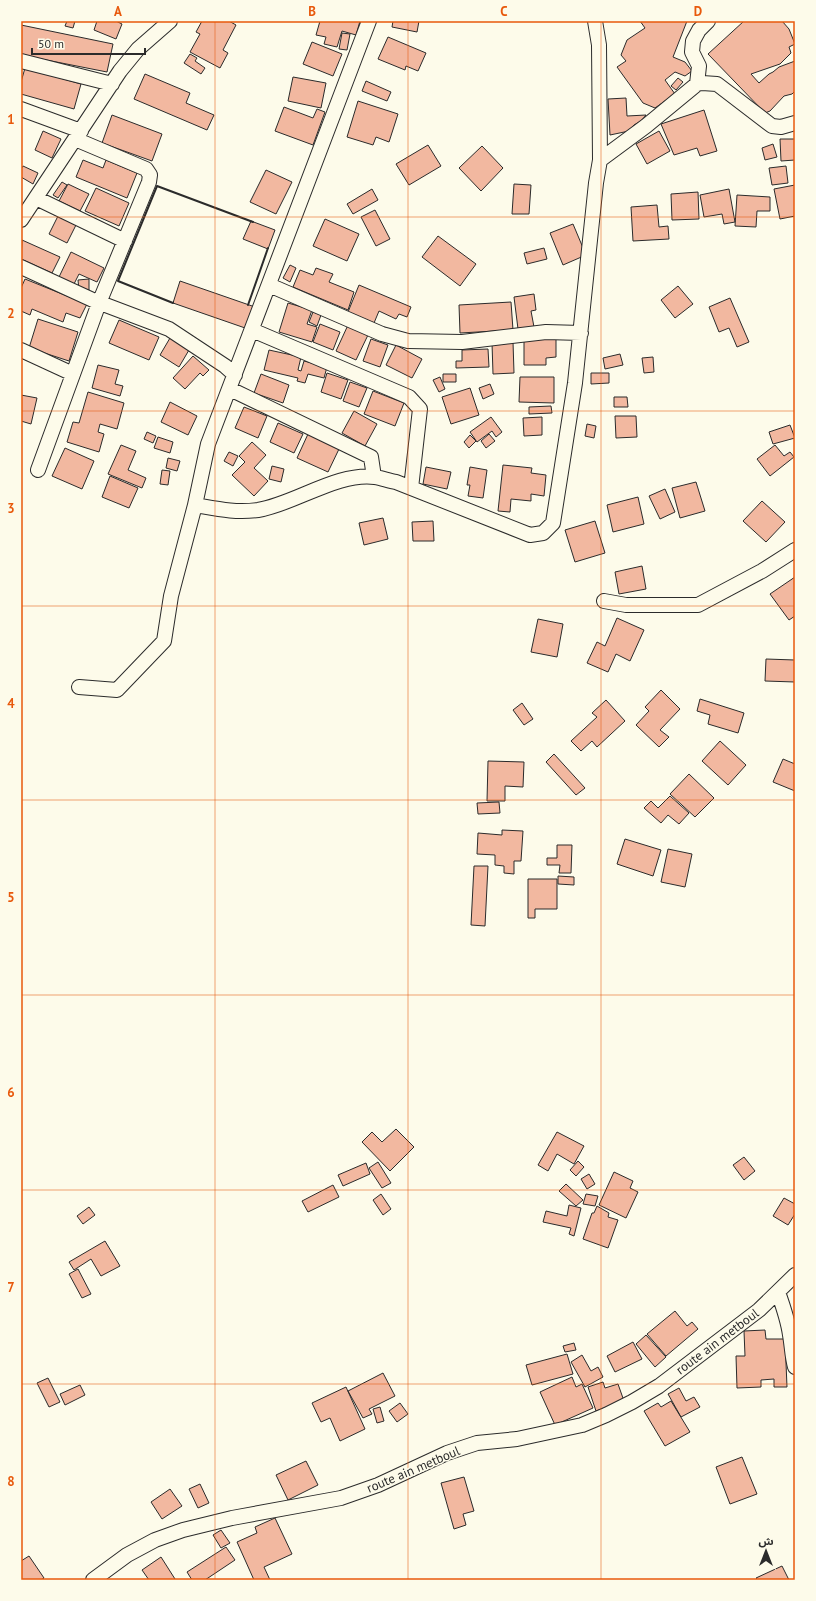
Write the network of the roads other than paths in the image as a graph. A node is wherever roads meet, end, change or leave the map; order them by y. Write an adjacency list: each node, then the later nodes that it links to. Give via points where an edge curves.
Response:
1 (170, 21): 6 (street, via 138,49)
2 (369, 21): 16 (street)
3 (595, 21): 11 (street, via 599,45)
4 (708, 21): 7 (street, via 693,41 692,52 699,66)
5 (21, 62): 6 (street)
6 (112, 84): 10 (street)
7 (697, 84): 9 (street, via 717,84 772,126 781,127); 11 (street)
8 (21, 110): 10 (street)
9 (795, 123)
10 (78, 135): 12 (street); 14 (street, via 146,169 150,175)
11 (600, 160): 19 (street)
12 (36, 198): 13 (street); 14 (street)
13 (21, 220)
14 (125, 241): 17 (street)
15 (21, 267): 17 (street)
16 (269, 285): 18 (street); 19 (street, via 382,334 408,340 462,342 546,332)
17 (99, 303): 21 (street); 22 (street, via 169,328)
18 (252, 330): 22 (street); 26 (street, via 416,402 420,409)
19 (581, 332): 26 (street, via 576,383 553,523 543,533 530,534)
20 (21, 350): 21 (street)
21 (73, 374): 24 (street)
22 (235, 375): 23 (street)
23 (230, 389): 25 (street, via 371,457); 27 (street, via 208,444)
24 (38, 470)
25 (374, 477): 26 (street); 27 (street, via 351,479 260,510 235,512)
26 (411, 488)
27 (195, 505): 30 (street, via 171,596 164,641 117,690)
28 (795, 550): 29 (street, via 698,605 626,605)
29 (604, 601)
30 (79, 687)
31 (795, 1275): 32 (street, route ain metboul)
32 (778, 1292): 33 (street, via 786,1315); 34 (street, route ain metboul, via 759,1310 659,1386 632,1402 588,1422 517,1439 477,1443 341,1498 232,1518 183,1530 148,1544)
33 (795, 1366)
34 (93, 1580)

